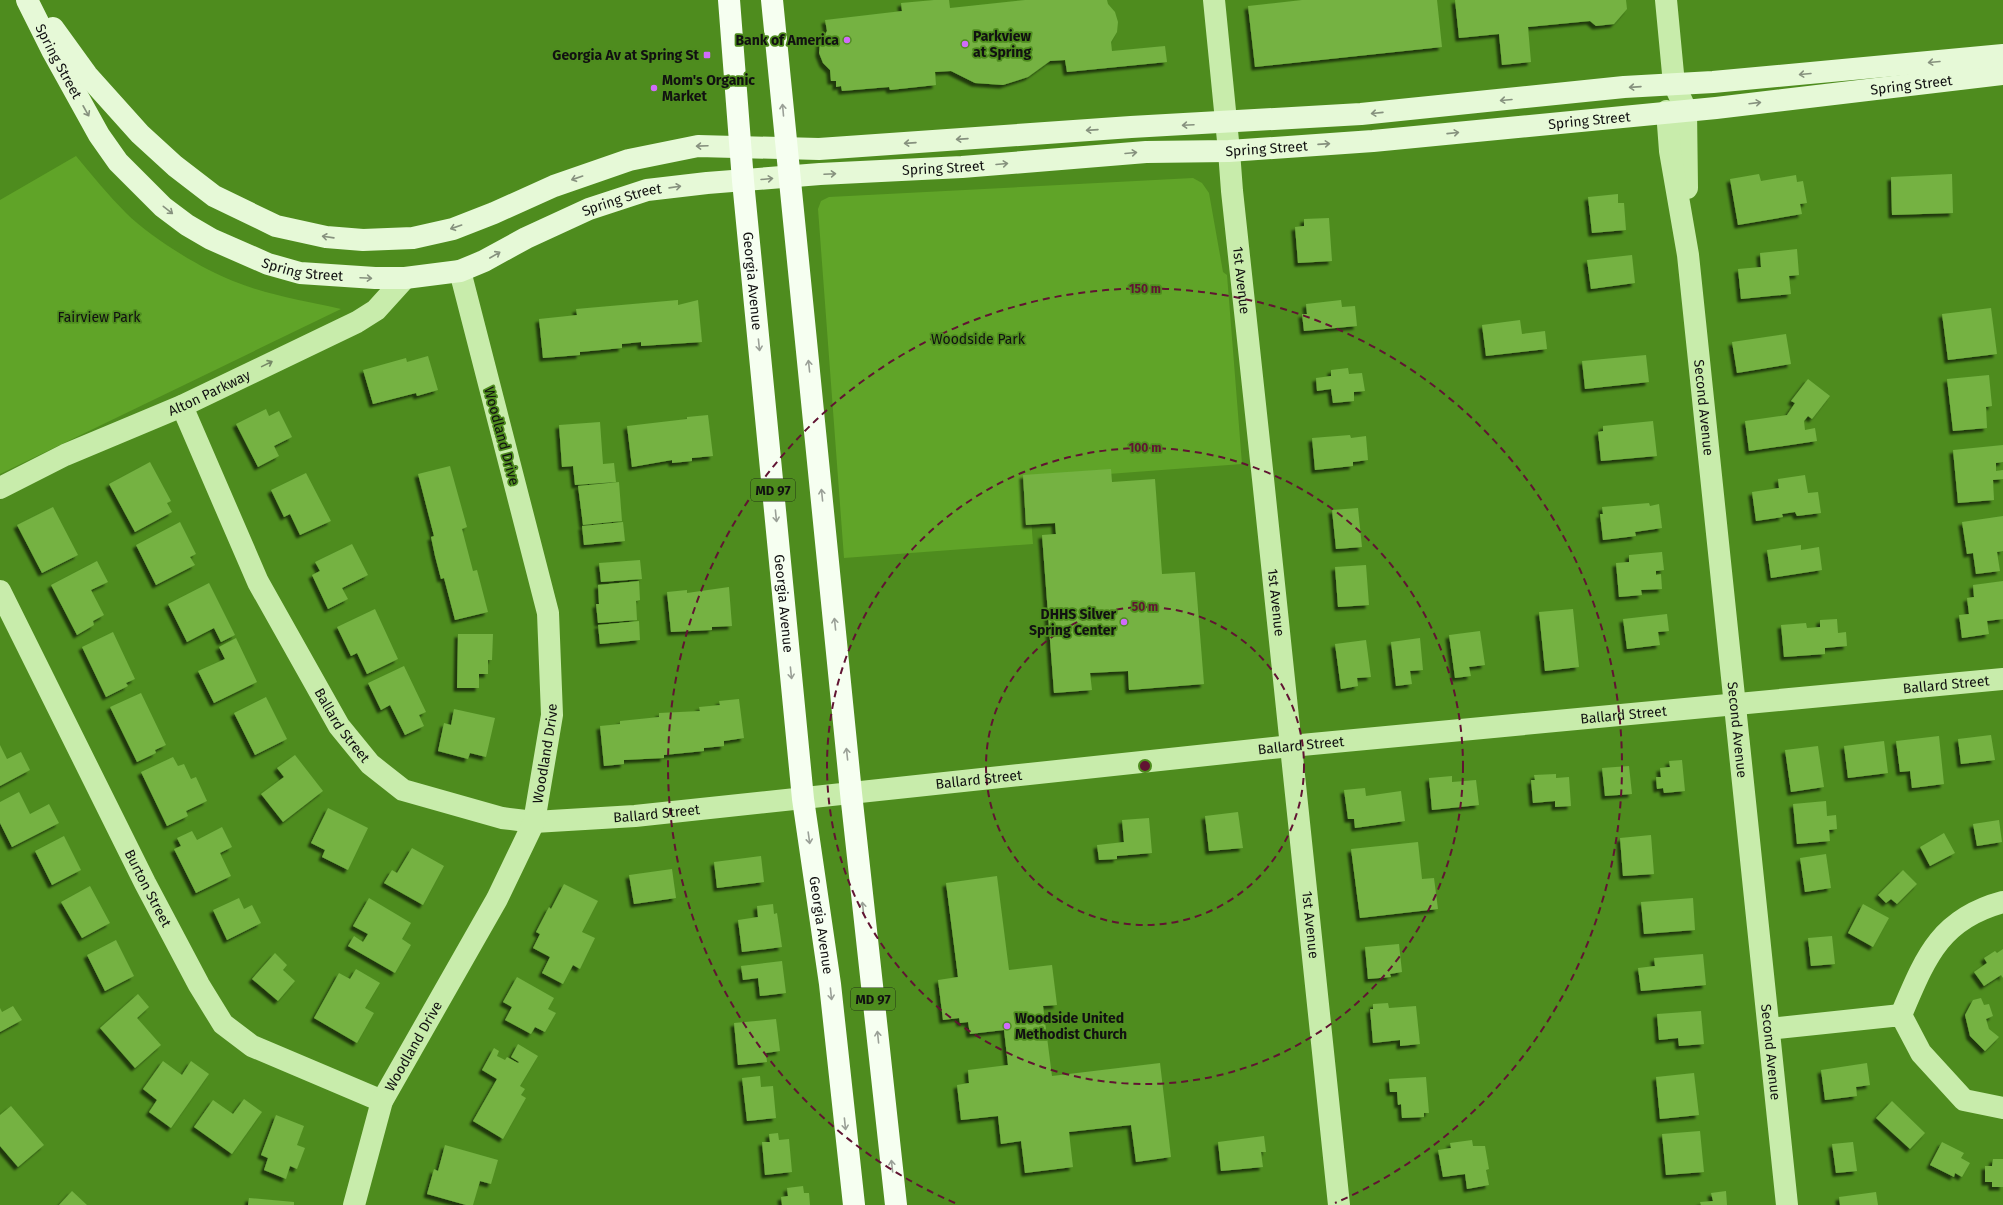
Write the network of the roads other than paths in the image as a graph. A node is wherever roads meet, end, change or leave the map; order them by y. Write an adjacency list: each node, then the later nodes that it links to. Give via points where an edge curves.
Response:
1 (27, 0): 19 (main road, Spring Street, one-way to 19, via 99,135 141,186 187,224 239,253 300,273)
2 (35, 0): 13 (main road, Spring Street, one-way to 2, via 698,146 628,160 554,186 453,229 413,238 363,240 326,237 276,226 214,196 175,166 140,134 87,75)
3 (729, 0): 13 (main road, Georgia Avenue / MD 97)
4 (772, 0): 14 (main road, MD 97, one-way to 4)
5 (1214, 0): 12 (street, 1st Avenue)
6 (1666, 0): 10 (street, Second Avenue)
7 (2003, 54): 8 (main road, Spring Street)
8 (1975, 68): 9 (main road, Spring Street); 10 (main road, Spring Street, one-way to 10); 11 (main road, Spring Street, one-way to 8)
9 (2003, 74)
10 (1674, 84): 11 (street, Second Avenue); 12 (main road, Spring Street, one-way to 12, via 1361,114)
11 (1676, 111): 15 (main road, Spring Street, one-way to 11, via 1373,141); 24 (street, Second Avenue, via 1670,151 1688,255)
12 (1227, 123): 14 (main road, Spring Street, one-way to 14); 15 (street, 1st Avenue)
13 (741, 148): 14 (main road, Spring Street); 17 (main road, Georgia Avenue / MD 97)
14 (787, 149): 16 (main road, MD 97)
15 (1229, 151): 16 (main road, Spring Street, one-way to 15, via 962,167 1146,152); 25 (street, 1st Avenue)
16 (791, 177): 17 (main road, Spring Street, one-way to 16); 26 (main road, MD 97, one-way to 16)
17 (743, 181): 18 (main road, Spring Street, one-way to 17, via 589,209 647,190); 27 (main road, Georgia Avenue / MD 97, one-way to 27)
18 (460, 271): 19 (main road, Spring Street); 28 (street, Woodland Drive, via 548,613 552,715)
19 (405, 278): 20 (street, Alton Parkway, one-way to 19, via 357,322 376,310)
20 (182, 406): 21 (street, Alton Parkway, via 66,455); 28 (street, Ballard Street, via 258,582 339,726 370,764 403,790 502,818)
21 (0, 488)
22 (0, 591): 32 (street, Burton Street, via 145,883 199,985 223,1024 252,1046)
23 (2003, 679): 24 (street, Ballard Street)
24 (1735, 705): 25 (street, Ballard Street); 31 (street, Second Avenue)
25 (1291, 746): 26 (street, Ballard Street); 37 (street, 1st Avenue, via 1310,906)
26 (851, 793): 27 (street, Ballard Street); 36 (main road, MD 97, one-way to 26)
27 (804, 799): 28 (street, Ballard Street, via 635,816); 35 (main road, Georgia Avenue / MD 97, one-way to 35, via 830,984)
28 (534, 822): 32 (street, Woodland Drive, via 497,899)
29 (2003, 902): 30 (street, via 1984,907 1964,917 1937,942 1919,973)
30 (1901, 1015): 31 (street); 33 (street, via 1921,1053 1964,1100)
31 (1770, 1029): 38 (street, Second Avenue)
32 (382, 1101): 34 (street, Woodland Drive)
33 (2003, 1108)
34 (354, 1205)
35 (854, 1205)
36 (896, 1205)
37 (1339, 1205)
38 (1787, 1205)

